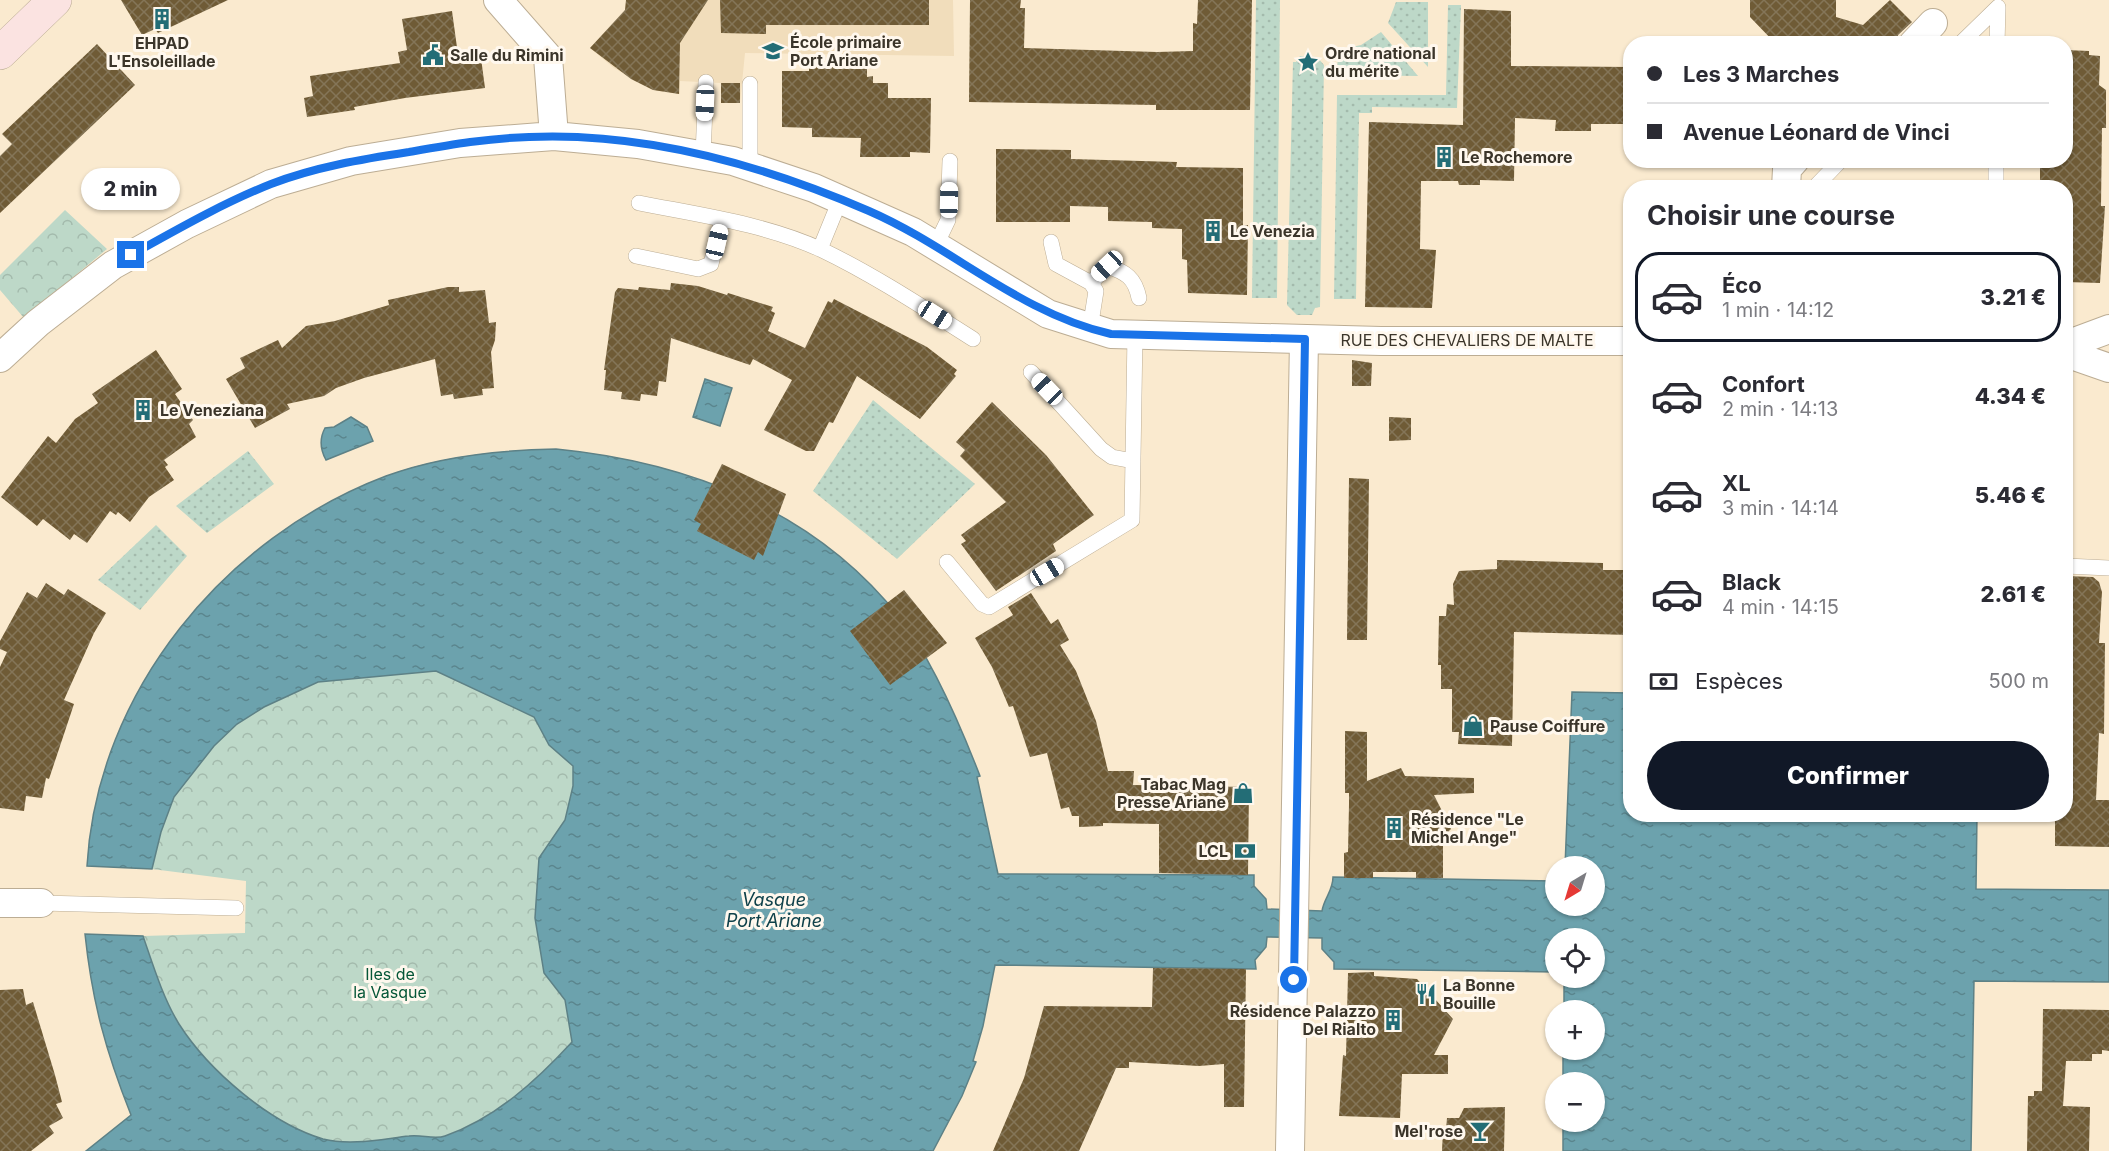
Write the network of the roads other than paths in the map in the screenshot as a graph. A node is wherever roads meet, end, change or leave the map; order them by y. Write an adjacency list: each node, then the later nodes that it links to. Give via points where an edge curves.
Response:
1 (55, 0): 7 (street)
2 (498, 0): 10 (street, via 548,57)
3 (1933, 23): 4 (street)
4 (1921, 36)
5 (1968, 36): 6 (lane, via 1998,7)
6 (1997, 36)
7 (0, 53)
8 (706, 82): 11 (lane)
9 (750, 84): 13 (lane)
10 (554, 136): 11 (street, RUE DES CHEVALIERS DE MALTE, via 638,144); 32 (street, RUE DES CHEVALIERS DE MALTE, via 460,143 351,161 271,184 112,266)
11 (703, 156): 13 (street, RUE DES CHEVALIERS DE MALTE)
12 (950, 161): 20 (lane, via 948,220)
13 (750, 167): 16 (street, RUE DES CHEVALIERS DE MALTE)
14 (1833, 168): 15 (lane)
15 (1822, 180)
16 (840, 200): 20 (street, RUE DES CHEVALIERS DE MALTE, via 913,232); 21 (lane)
17 (639, 203): 18 (lane)
18 (722, 220): 21 (lane); 22 (lane, via 711,264 705,268)
19 (1052, 242): 23 (lane, via 1056,264)
20 (935, 247): 25 (street, RUE DES CHEVALIERS DE MALTE, via 1048,314)
21 (820, 249): 28 (lane)
22 (636, 256)
23 (1091, 283): 24 (lane, via 1107,266 1128,275 1136,284); 25 (lane, via 1096,291)
24 (1139, 297)
25 (1090, 329): 27 (street, RUE DES CHEVALIERS DE MALTE)
26 (2109, 329): 31 (street)
27 (1135, 334): 29 (street, RUE DES CHEVALIERS DE MALTE); 36 (lane)
28 (973, 339)
29 (1305, 339): 30 (street, RUE DES CHEVALIERS DE MALTE); 43 (street)
30 (1623, 341)
31 (2073, 342)
32 (2, 351)
33 (2073, 355): 34 (street)
34 (2109, 368)
35 (1031, 372): 36 (lane, via 1101,450 1112,457)
36 (1133, 461): 37 (lane, via 1132,520 989,607 982,604)
37 (947, 562)
38 (2073, 566): 39 (lane)
39 (2109, 568)
40 (0, 903): 41 (street)
41 (41, 903): 42 (lane)
42 (236, 908)
43 (1290, 1151)

